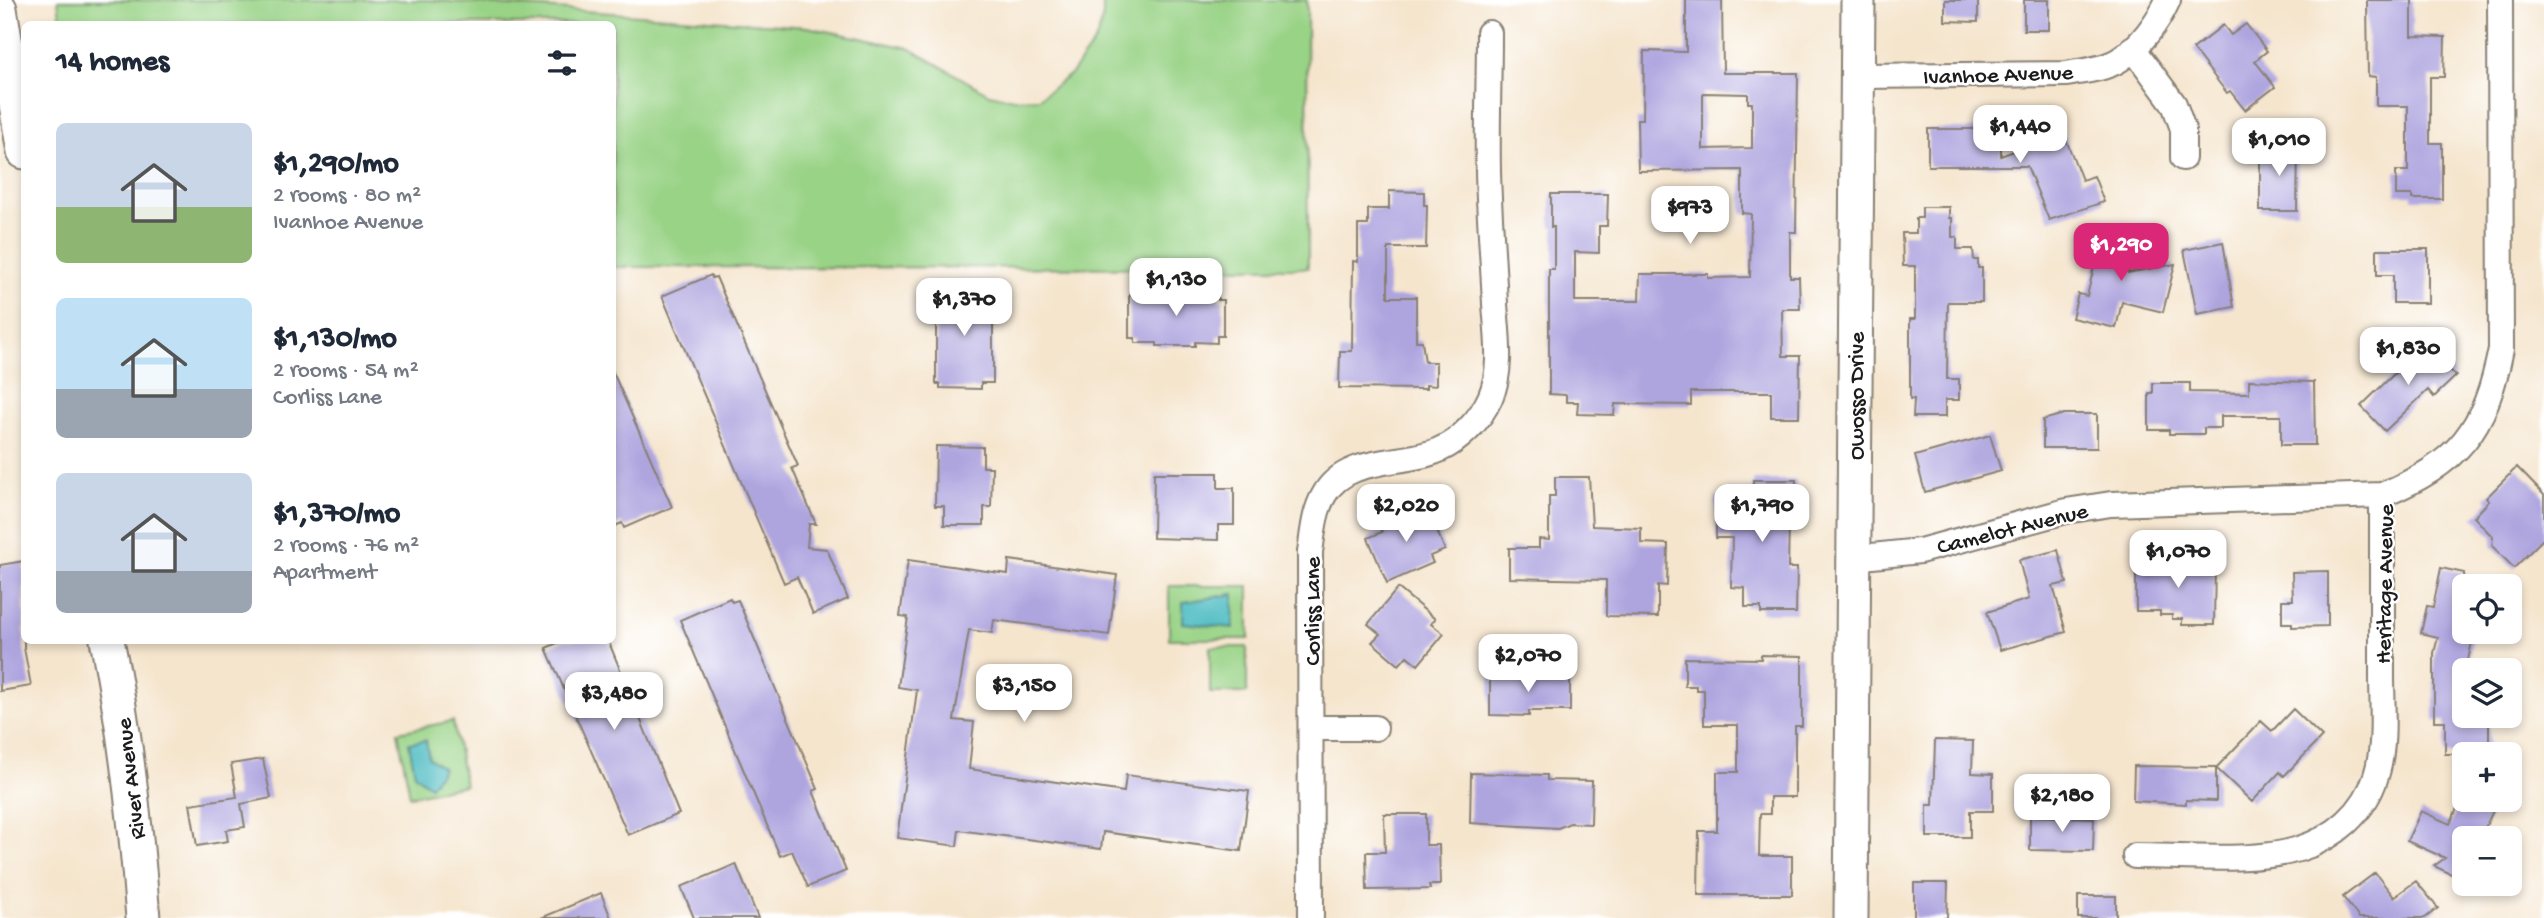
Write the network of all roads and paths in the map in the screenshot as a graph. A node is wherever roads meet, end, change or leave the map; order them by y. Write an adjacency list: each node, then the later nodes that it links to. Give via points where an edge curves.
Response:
1 (1858, 0): 7 (street, Owosso Drive)
2 (2168, 0): 6 (street, Ivanhoe Avenue)
3 (2500, 0): 10 (street, Heritage Avenue, via 2501,349 2494,385 2472,433 2446,460 2417,481)
4 (0, 9): 8 (street)
5 (1489, 33): 13 (street, Corliss Lane, via 1488,171 1496,380 1475,422 1456,440 1437,451 1352,471 1324,495 1310,552)
6 (2133, 48): 7 (street, Ivanhoe Avenue, via 2118,61 2066,74); 9 (street, via 2174,104 2183,129)
7 (1858, 76): 11 (street, Owosso Drive)
8 (21, 134)
9 (2183, 158)
10 (2382, 495): 11 (street, Camelot Avenue, via 2111,504 1920,551); 15 (street, Heritage Avenue, via 2380,756 2362,806 2316,843 2276,855)
11 (1853, 558): 18 (street, Owosso Drive)
12 (108, 644): 16 (street, River Avenue, via 132,786)
13 (1311, 728): 14 (street); 17 (street, Corliss Lane)
14 (1375, 728)
15 (2135, 856)
16 (143, 918)
17 (1311, 918)
18 (1851, 918)

